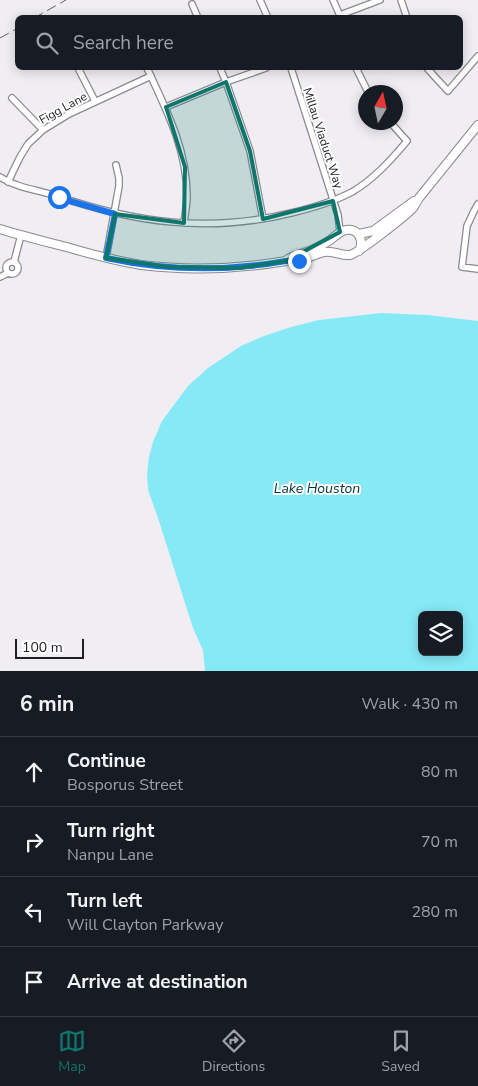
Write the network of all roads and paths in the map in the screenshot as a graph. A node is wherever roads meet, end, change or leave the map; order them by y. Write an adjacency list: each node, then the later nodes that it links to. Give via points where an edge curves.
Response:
1 (260, 0): 7 (street)
2 (334, 0): 8 (street)
3 (380, 0): 9 (street)
4 (401, 0): 10 (street)
5 (192, 4): 6 (street)
6 (197, 15)
7 (267, 15)
8 (340, 15)
9 (342, 15)
10 (406, 15)
11 (478, 56): 18 (street, via 448,91)
12 (79, 70): 23 (street)
13 (148, 70): 19 (street)
14 (221, 70): 20 (street)
15 (260, 70): 20 (street)
16 (291, 70): 32 (street, Millau Viaduct Way)
17 (357, 70): 21 (street)
18 (429, 70)
19 (151, 76): 23 (street, Figg Lane); 24 (street)
20 (226, 82): 24 (street); 36 (street, via 250,151)
21 (364, 85)
22 (12, 98): 26 (street)
23 (94, 102): 26 (street, Figg Lane)
24 (166, 107): 37 (street, via 185,167 187,196)
25 (478, 125): 31 (street)
26 (42, 130): 30 (street, Figg Lane, via 28,144)
27 (397, 130): 32 (street, via 407,141 394,156 367,182)
28 (116, 165): 34 (street, via 119,186)
29 (0, 177): 30 (street)
30 (8, 182): 34 (street)
31 (419, 198): 41 (street, via 373,231); 43 (street, via 412,209)
32 (333, 201): 35 (street, Millau Viaduct Way); 36 (street)
33 (478, 204): 48 (street, via 467,226 462,267)
34 (115, 214): 37 (street); 45 (street)
35 (338, 215): 39 (street, Millau Viaduct Way); 40 (street, Millau Viaduct Way)
36 (263, 219): 37 (street)
37 (184, 223)
38 (0, 229): 42 (street)
39 (349, 230): 40 (street); 41 (street)
40 (339, 233): 44 (street, via 336,245); 46 (street, via 317,248)
41 (359, 234): 43 (street, via 362,243)
42 (21, 235): 45 (street); 47 (street)
43 (359, 250): 44 (street, via 352,255)
44 (341, 253): 46 (street, via 326,251 299,261)
45 (106, 258): 46 (street, via 141,265 192,269 239,268)
46 (286, 261)
47 (14, 262): 49 (street, via 7,265); 49 (street, via 19,266 18,271 14,275)
48 (478, 270)
49 (8, 273): 50 (street)
50 (0, 276)

